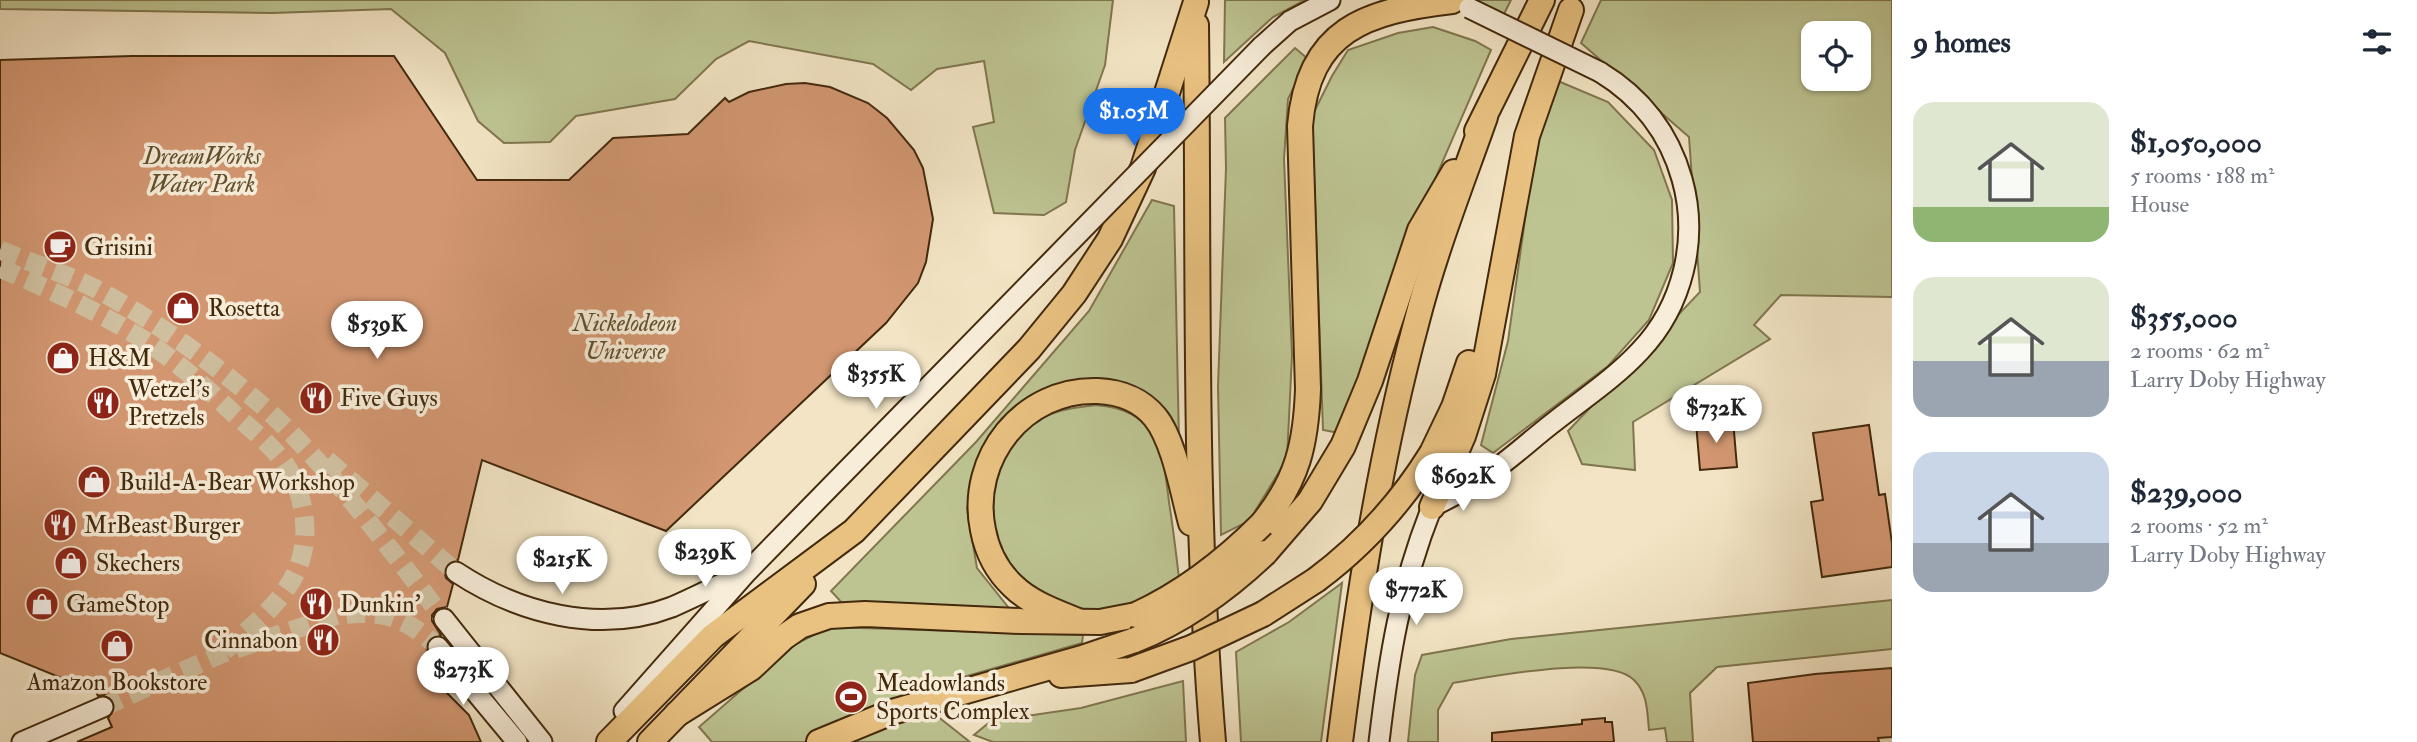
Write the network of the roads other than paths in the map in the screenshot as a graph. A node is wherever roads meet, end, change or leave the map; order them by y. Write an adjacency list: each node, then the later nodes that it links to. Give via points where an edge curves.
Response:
1 (1330, 0): 11 (street, bridge, via 1290,21 1262,46)
2 (1542, 0): 6 (highway)
3 (1196, 1): 8 (highway, via 1143,168 1098,258 1030,349); 9 (highway)
4 (1456, 3): 7 (street, bridge, via 1601,72 1644,107 1679,168 1689,230 1676,293 1661,324 1630,361 1475,484); 13 (highway, bridge, via 1408,6 1359,24 1330,45 1314,66 1304,93 1300,126 1308,388 1301,455 1284,494 1262,524 1193,583 1136,615)
5 (1573, 5): 7 (highway, via 1527,136 1483,374 1463,436); 15 (highway, bridge, via 1539,68 1510,151 1474,345 1454,407 1432,453 1403,496 1380,523 1315,580 1263,614 1191,648 1131,670)
6 (1485, 117): 15 (highway, bridge, via 1420,230 1366,392 1343,446 1310,501 1265,553 1197,608 1135,640); 26 (highway, via 1432,267 1397,398 1367,554)
7 (1432, 507): 27 (street, via 1397,617)
8 (854, 531): 17 (highway); 22 (highway, via 713,636)
9 (1201, 561): 13 (highway, via 1171,448 1155,417 1138,402 1105,391 1069,394 1046,402 1015,423 991,456 981,490 982,526 990,554 1013,586); 25 (highway)
10 (456, 572): 11 (street, via 524,607 600,619 670,607)
11 (747, 572): 21 (street)
12 (444, 620): 20 (street)
13 (1078, 621): 17 (highway, via 852,614 819,618 792,632 751,668)
14 (438, 647): 19 (street)
15 (1008, 680): 24 (highway, via 892,712)
16 (103, 707): 18 (street)
17 (677, 714): 23 (highway)
18 (22, 742)
19 (517, 742)
20 (542, 742)
21 (598, 742)
22 (609, 742)
23 (650, 742)
24 (818, 742)
25 (1213, 742)
26 (1340, 742)
27 (1379, 742)

